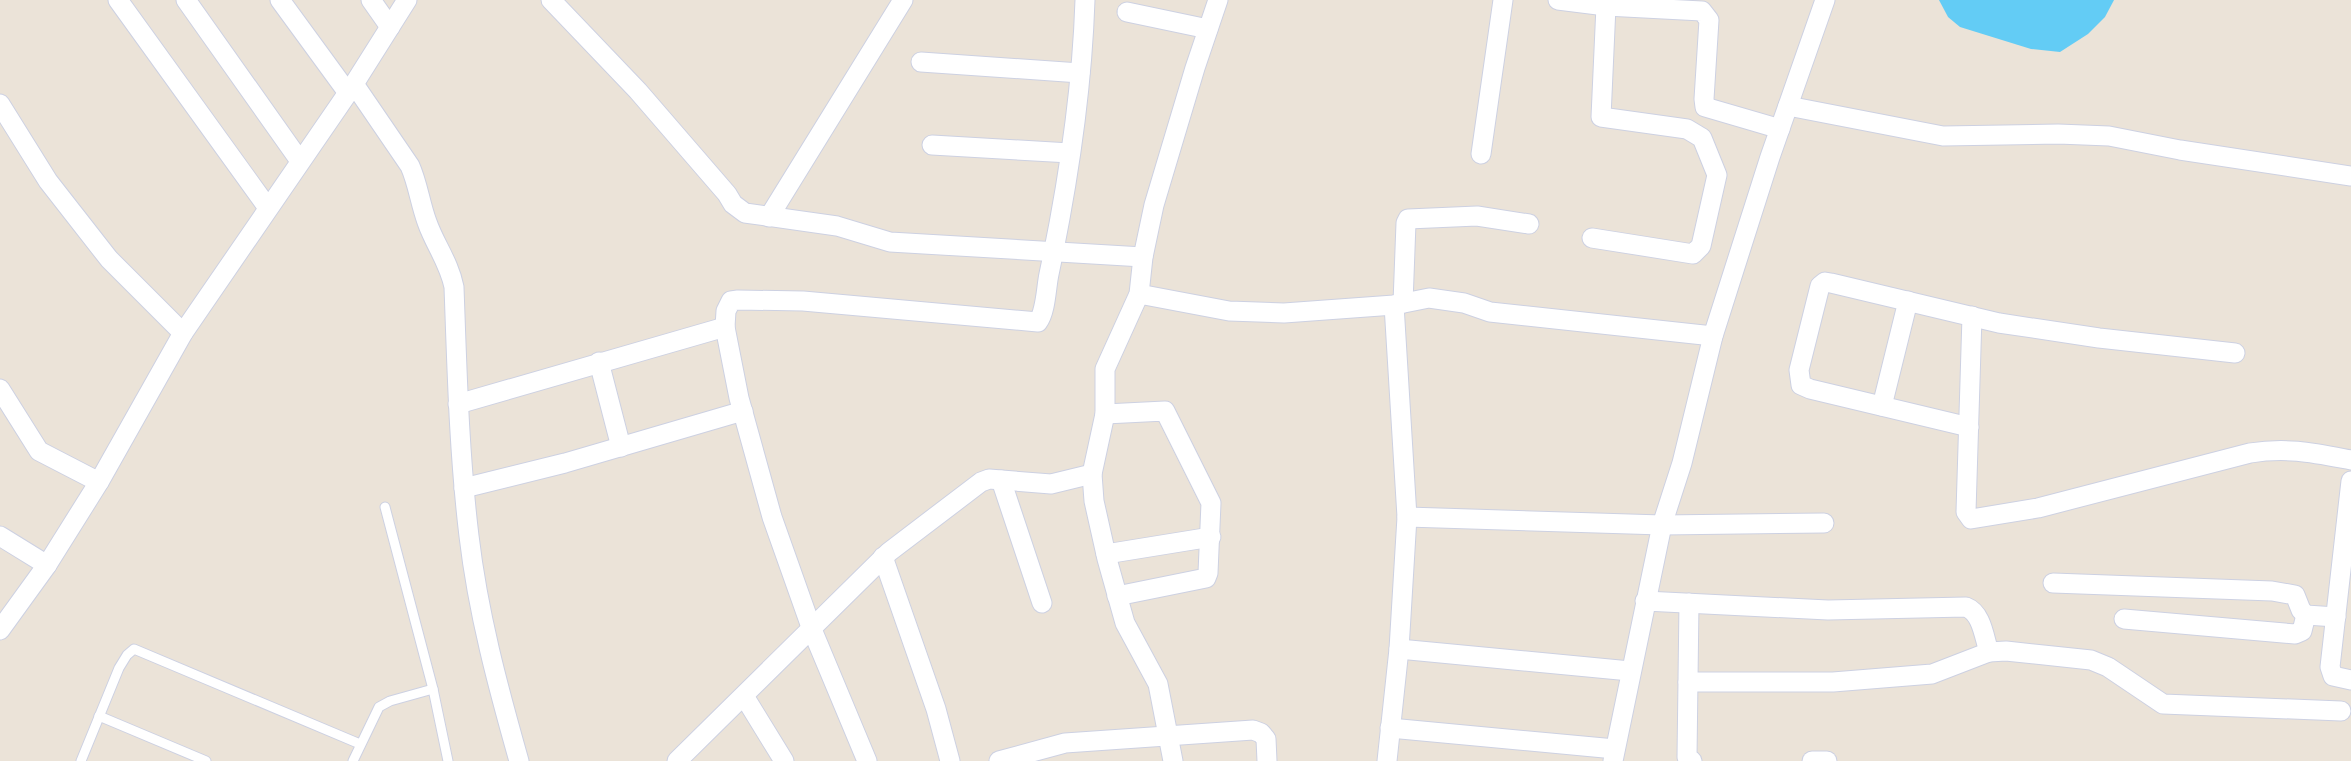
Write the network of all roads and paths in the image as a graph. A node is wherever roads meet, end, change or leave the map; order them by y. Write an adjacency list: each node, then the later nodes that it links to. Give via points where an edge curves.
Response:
1 (118, 0): 28 (street)
2 (186, 0): 26 (street)
3 (280, 0): 19 (street)
4 (371, 0): 15 (street)
5 (407, 0): 15 (street)
6 (551, 0): 29 (street, via 638,91 728,194 733,204 745,213)
7 (903, 0): 29 (street)
8 (1085, 0): 18 (street)
9 (1218, 0): 16 (street)
10 (1503, 0): 25 (street)
11 (1558, 0): 13 (street)
12 (1825, 0): 21 (street)
13 (1606, 6): 22 (street, via 1702,11 1709,20 1705,107); 31 (street, via 1601,117 1693,131 1706,144 1717,175 1701,246 1694,254)
14 (1127, 12): 16 (street)
15 (390, 26): 19 (street)
16 (1208, 29): 33 (street, via 1154,205)
17 (920, 62): 18 (street)
18 (1080, 73): 24 (street)
19 (351, 89): 26 (street); 44 (street, via 410,166 427,223 451,270)
20 (0, 104): 39 (street, via 48,181 109,259)
21 (1788, 106): 22 (street); 27 (street, via 1942,136 2109,136)
22 (1780, 129): 40 (street)
23 (932, 145): 24 (street)
24 (1070, 153): 32 (street)
25 (1481, 154)
26 (300, 161): 28 (street)
27 (2351, 176)
28 (268, 208): 39 (street)
29 (769, 217): 32 (street, via 836,226 890,242)
30 (1529, 224): 36 (street, via 1477,216 1408,219)
31 (1592, 238)
32 (1054, 252): 33 (street); 38 (street, via 1040,316 1034,323 803,301 738,300 728,305)
33 (1143, 258): 34 (street)
34 (1139, 294): 36 (street, via 1228,310 1284,313); 47 (street, via 1105,370)
35 (1908, 301): 37 (street); 45 (street); 45 (street, via 1825,282 1817,292 1800,370 1801,385)
36 (1399, 304): 40 (street, via 1429,298 1490,312); 57 (street)
37 (1972, 316): 41 (street, via 2099,338); 48 (street)
38 (725, 327): 42 (street); 46 (street)
39 (183, 333): 54 (street)
40 (1713, 336): 59 (street, via 1682,463)
41 (2235, 353)
42 (599, 362): 44 (street); 49 (street)
43 (0, 389): 54 (street, via 42,454)
44 (458, 404): 55 (street)
45 (1882, 406): 48 (street)
46 (743, 411): 49 (street); 73 (street, via 772,517)
47 (1105, 414): 51 (street); 61 (street, via 1162,410 1167,414 1212,502)
48 (1969, 427): 50 (street, via 1966,512 1971,519 2038,508 2250,453 2300,450)
49 (621, 446): 55 (street)
50 (2351, 460)
51 (1092, 474): 52 (street, via 1050,484); 62 (street, via 1094,501)
52 (1001, 480): 63 (street, via 981,482); 68 (street)
53 (2351, 481): 71 (street)
54 (99, 482): 64 (street)
55 (464, 488): 92 (street, via 469,538 492,667)
56 (385, 506): 80 (lane)
57 (1407, 516): 59 (street); 75 (street)
58 (1824, 523): 59 (street)
59 (1662, 525): 67 (street)
60 (0, 536): 64 (street)
61 (1211, 537): 62 (street); 66 (street, via 1206,578)
62 (1106, 554): 66 (street)
63 (883, 557): 73 (street); 96 (street, via 936,709)
64 (47, 565): 74 (street)
65 (2054, 583): 70 (street, via 2272,591 2295,595)
66 (1117, 596): 85 (street, via 1125,623 1158,684)
67 (1646, 601): 69 (street); 77 (street)
68 (1042, 603)
69 (1689, 603): 76 (street, via 1828,610 1966,607 1978,616); 79 (street)
70 (2306, 615): 71 (street); 72 (street, via 2302,631 2295,634)
71 (2336, 617): 78 (street, via 2330,672 2337,678)
72 (2124, 619)
73 (811, 627): 81 (street); 95 (street)
74 (0, 630)
75 (1399, 649): 77 (street); 84 (street)
76 (1989, 652): 79 (street, via 1932,674 1833,682); 82 (street, via 2091,660 2108,667 2163,704)
77 (1630, 671): 87 (street)
78 (2351, 680)
79 (1688, 682): 101 (street, via 1687,757)
80 (433, 689): 86 (lane, via 390,700 379,707); 91 (lane)
81 (744, 696): 93 (street); 94 (street)
82 (2341, 711)
83 (100, 716): 86 (lane, via 120,668 134,650); 88 (lane); 89 (lane)
84 (1390, 728): 87 (street); 100 (street)
85 (1170, 736): 97 (street, via 1065,743); 98 (street); 99 (street, via 1257,731 1266,739)
86 (360, 744): 90 (lane)
87 (1614, 755)
88 (81, 761)
89 (206, 761)
90 (353, 761)
91 (448, 761)
92 (519, 761)
93 (677, 761)
94 (784, 761)
95 (867, 761)
96 (950, 761)
97 (999, 761)
98 (1173, 761)
99 (1267, 761)
100 (1387, 761)
101 (1692, 761)
102 (1812, 761): 103 (street)
103 (1827, 761)

